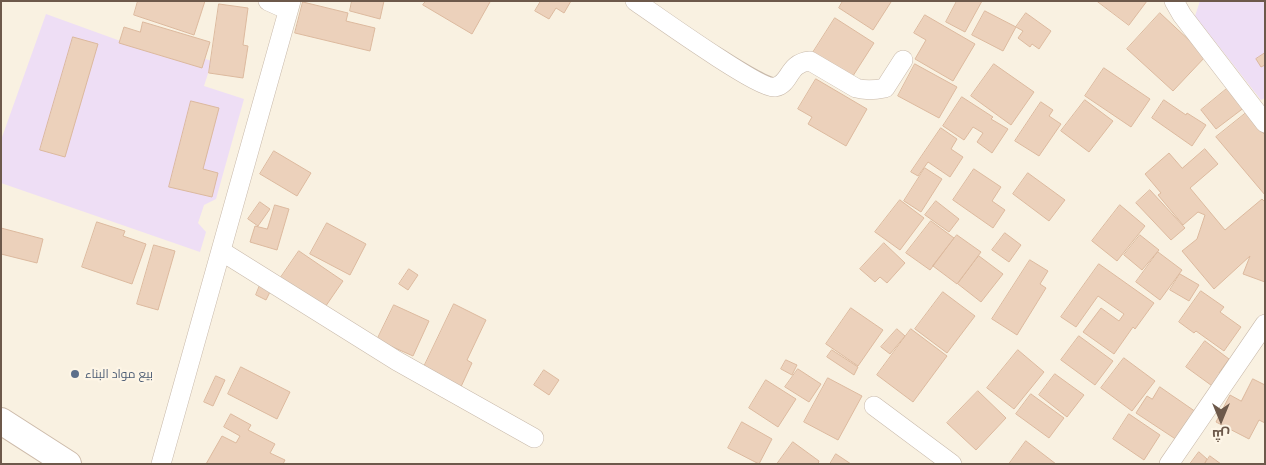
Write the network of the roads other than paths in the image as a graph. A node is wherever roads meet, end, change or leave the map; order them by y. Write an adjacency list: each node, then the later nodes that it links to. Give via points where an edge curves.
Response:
1 (268, 1): 4 (street)
2 (635, 1): 5 (street, via 739,72 766,86 775,87 783,83 796,65 810,61 856,88 876,90 885,88)
3 (1174, 1): 6 (street)
4 (290, 5): 7 (street)
5 (903, 60)
6 (1265, 123)
7 (220, 251): 11 (street, via 397,361); 13 (street)
8 (1265, 324): 15 (street)
9 (874, 406): 14 (street)
10 (1, 421): 12 (main road)
11 (534, 438)
12 (68, 464)
13 (161, 464)
14 (952, 464)
15 (1169, 464)

